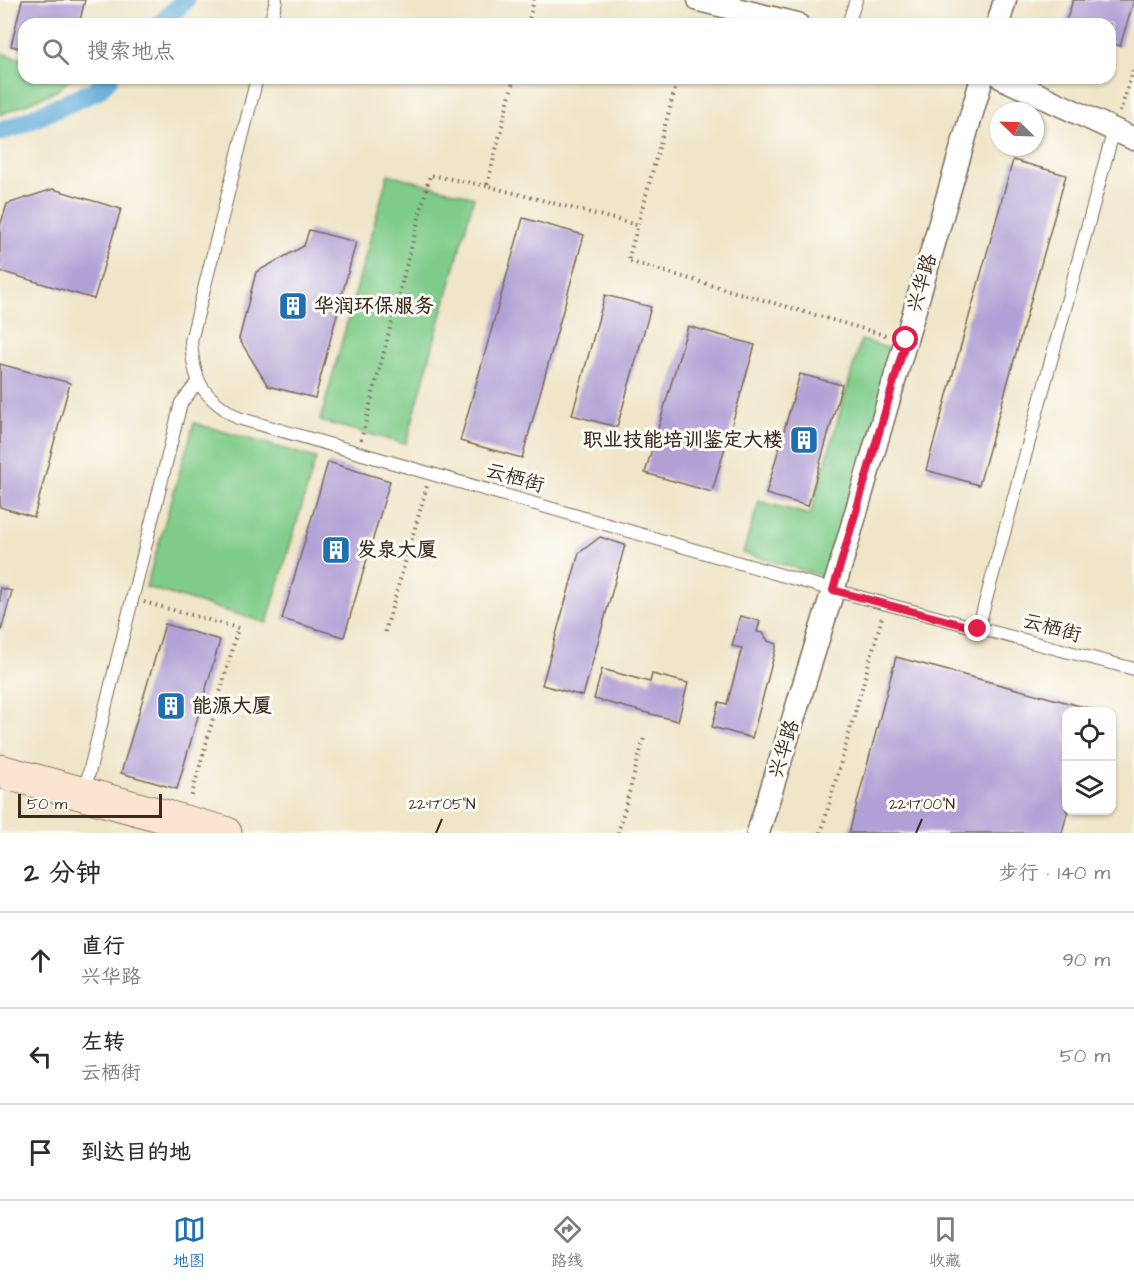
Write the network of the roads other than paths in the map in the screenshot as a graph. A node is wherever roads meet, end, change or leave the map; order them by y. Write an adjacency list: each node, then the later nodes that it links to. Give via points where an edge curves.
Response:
1 (276, 0): 5 (lane)
2 (699, 0): 6 (street)
3 (856, 0): 7 (lane)
4 (1005, 0): 8 (street)
5 (272, 18)
6 (772, 18)
7 (850, 18)
8 (1000, 18)
9 (255, 84): 13 (lane, 云栖街, via 191,341)
10 (980, 84): 14 (street, 兴华路)
11 (1015, 84): 12 (street)
12 (1124, 134): 15 (lane)
13 (198, 382): 14 (lane, 云栖街, via 212,401 238,418); 18 (lane, via 181,403)
14 (833, 590): 15 (lane, 云栖街); 20 (street, 兴华路)
15 (978, 629): 16 (lane, 云栖街)
16 (1134, 670)
17 (0, 771): 18 (main road)
18 (83, 794): 19 (main road)
19 (225, 833)
20 (758, 833)

